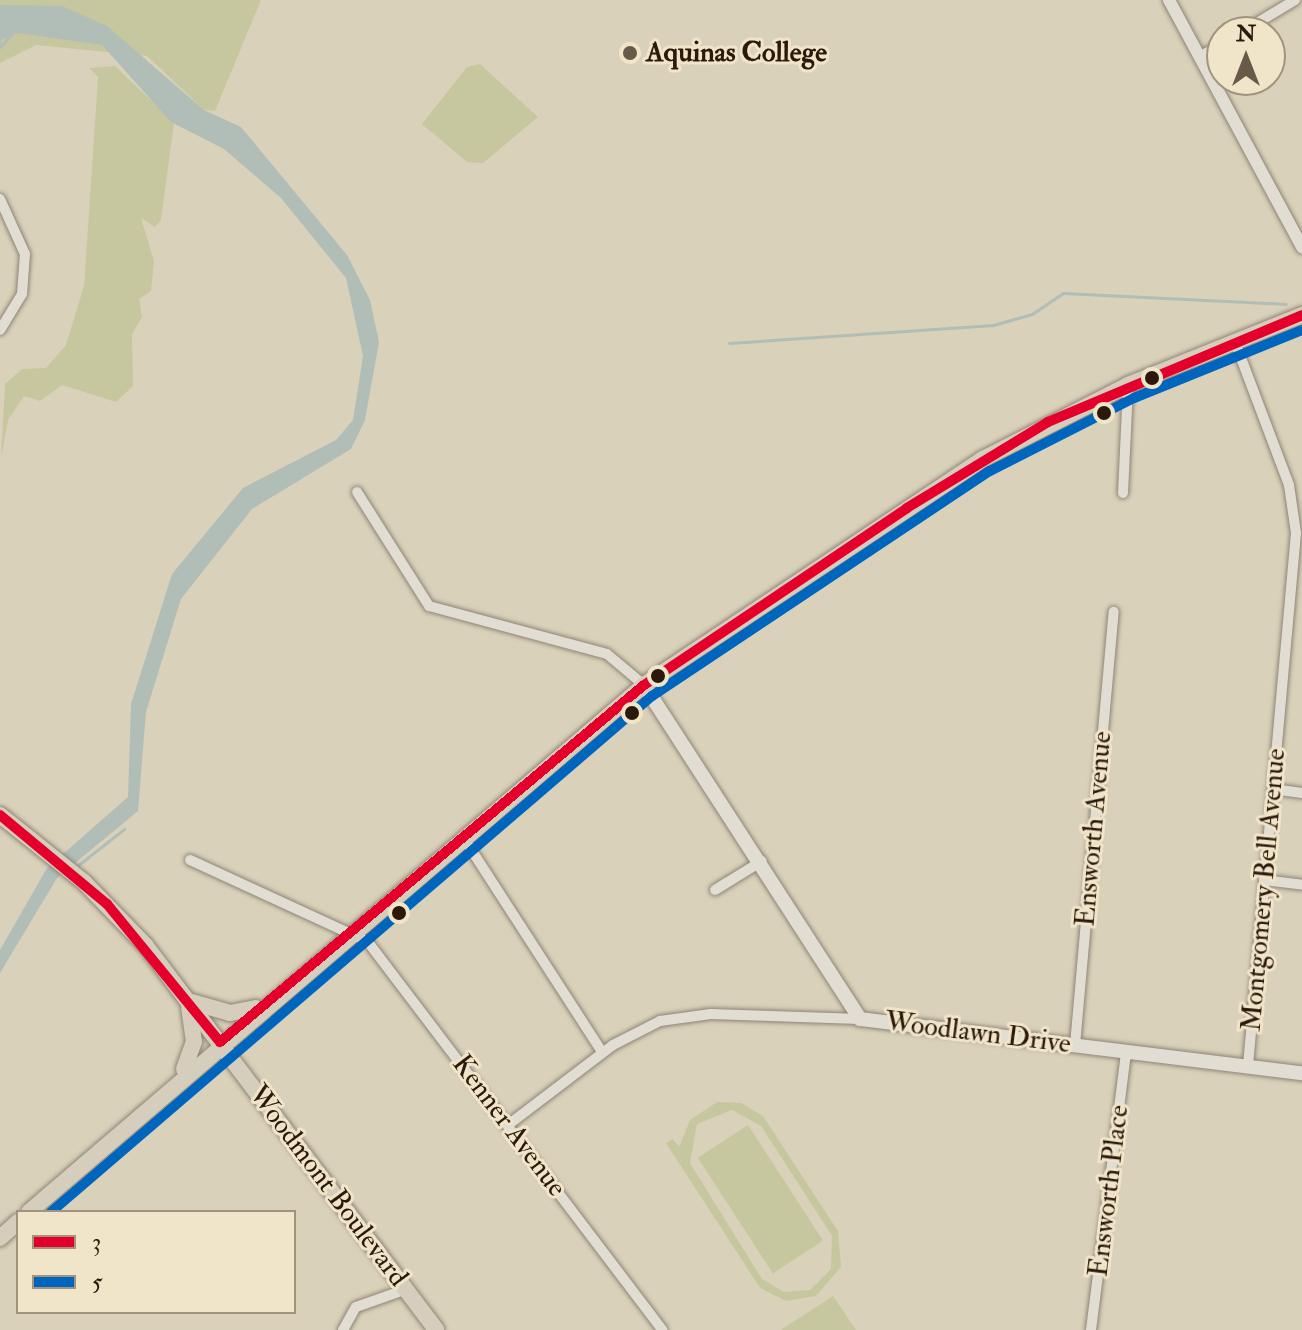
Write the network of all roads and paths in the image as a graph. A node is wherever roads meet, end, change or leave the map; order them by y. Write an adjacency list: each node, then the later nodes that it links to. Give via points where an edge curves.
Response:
1 (1169, 0): 5 (street)
2 (1295, 0): 3 (street)
3 (1268, 16)
4 (1206, 53): 5 (street)
5 (1199, 57): 7 (street)
6 (0, 199): 9 (street, via 25,254 22,294)
7 (1302, 247)
8 (1302, 315): 10 (main road)
9 (0, 330)
10 (1235, 342): 11 (main road); 16 (street, Montgomery Bell Avenue, via 1294,505)
11 (1128, 385): 13 (street); 15 (main road, via 983,459)
12 (357, 492): 15 (street, via 429,606 607,654)
13 (1123, 493)
14 (1114, 612): 30 (street, Ensworth Avenue)
15 (644, 685): 19 (main road); 21 (main road, Woodlawn Drive)
16 (1273, 789): 17 (street); 22 (street, Montgomery Bell Avenue)
17 (1302, 793)
18 (6, 819): 26 (main road, Woodmont Boulevard, via 107,904)
19 (462, 835): 25 (main road); 31 (street)
20 (190, 860): 25 (street, Kenner Avenue)
21 (762, 861): 24 (street); 28 (main road, Woodlawn Drive)
22 (1264, 880): 23 (street); 33 (street, Montgomery Bell Avenue)
23 (1302, 885)
24 (715, 890)
25 (346, 934): 27 (main road); 36 (street, Kenner Avenue, via 368,942)
26 (188, 1001): 27 (main road, via 230,1013); 29 (main road, Woodmont Boulevard); 35 (main road, via 194,1042)
27 (268, 1001): 29 (main road)
28 (860, 1019): 30 (main road, Woodlawn Drive); 31 (street, via 683,1016 646,1026)
29 (220, 1042): 35 (main road); 40 (main road, Woodmont Boulevard)
30 (1075, 1045): 32 (main road, Woodlawn Drive)
31 (602, 1052): 36 (street)
32 (1126, 1052): 33 (main road, Woodlawn Drive); 44 (street, Ensworth Place)
33 (1248, 1066): 34 (main road, Woodlawn Drive)
34 (1302, 1073)
35 (179, 1078): 37 (main road)
36 (508, 1125): 43 (street, Kenner Avenue)
37 (31, 1210)
38 (16, 1224): 39 (main road)
39 (0, 1238)
40 (407, 1289): 41 (street, via 356,1307); 42 (main road, Woodmont Boulevard)
41 (343, 1330)
42 (436, 1330)
43 (662, 1330)
44 (1091, 1330)

